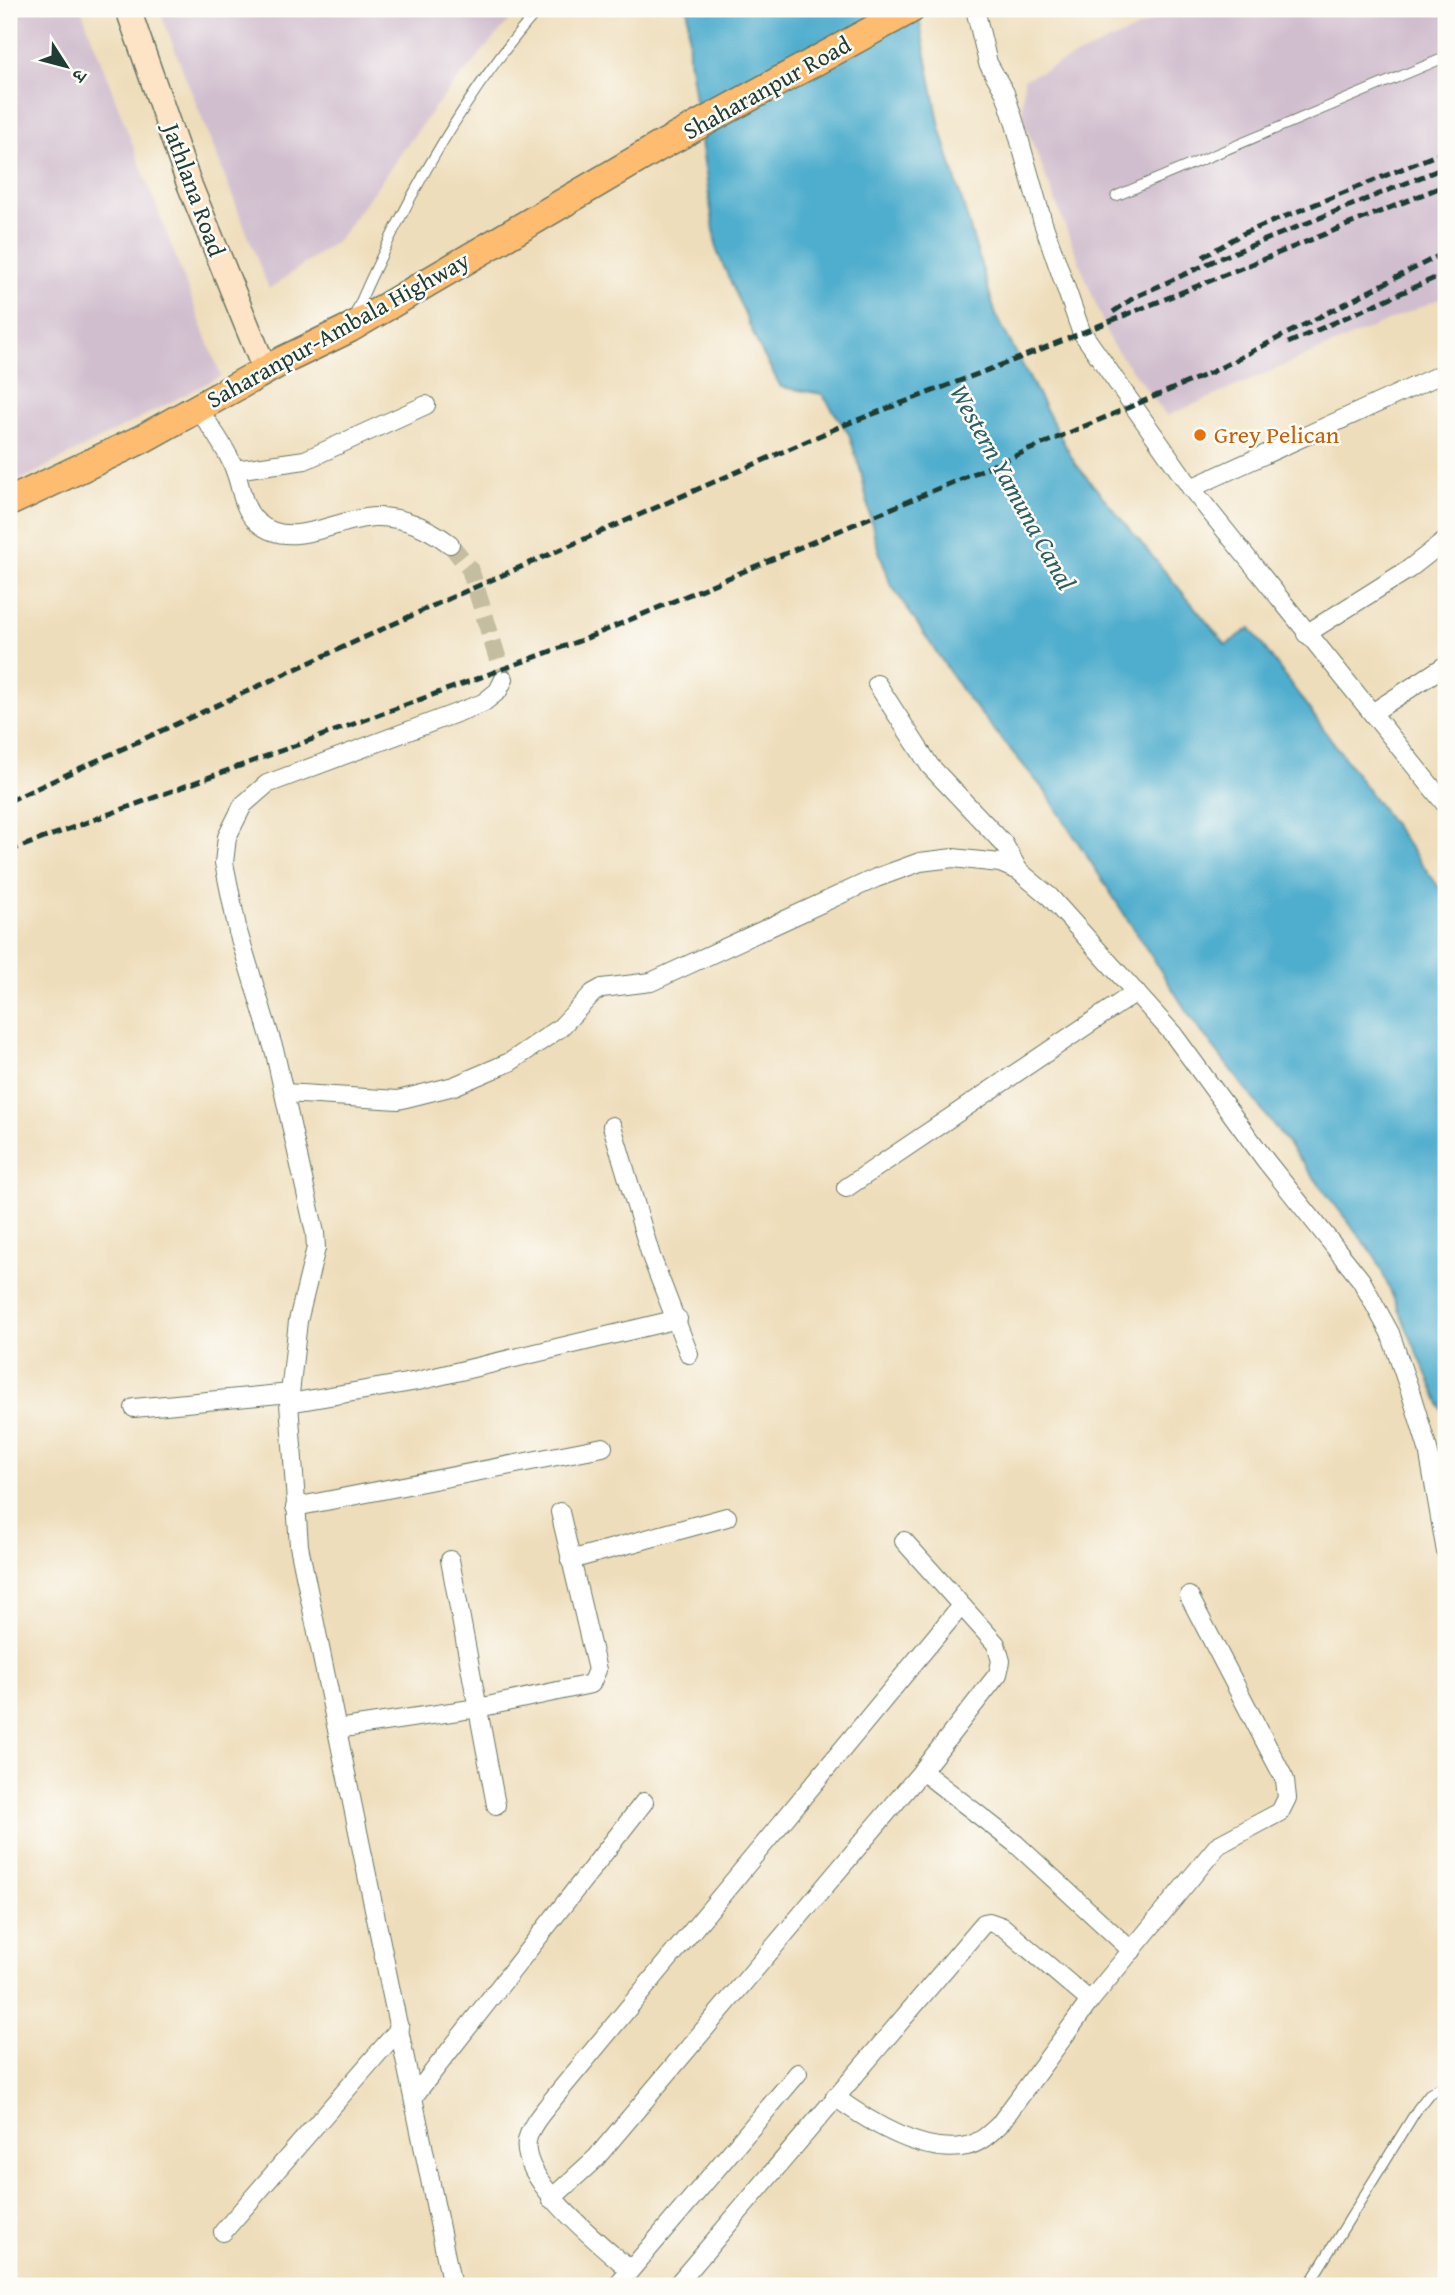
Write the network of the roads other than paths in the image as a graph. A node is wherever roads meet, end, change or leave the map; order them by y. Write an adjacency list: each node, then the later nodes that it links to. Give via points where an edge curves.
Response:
1 (128, 9): 9 (street, Jathlana Road, via 188,181)
2 (539, 9): 8 (lane, via 474,96 410,199)
3 (911, 9): 6 (main road, Shaharanpur Road)
4 (975, 9): 14 (street, via 988,63 1012,113 1043,223 1081,331)
5 (1446, 57): 7 (lane)
6 (660, 146): 8 (main road, Saharanpur-Ambala Highway)
7 (1116, 196)
8 (350, 328): 9 (main road, Saharanpur-Ambala Highway)
9 (265, 370): 12 (main road, Saharanpur-Ambala Highway)
10 (1446, 372): 14 (street)
11 (426, 405): 13 (street, via 305,460)
12 (198, 408): 13 (street); 15 (main road, Saharanpur-Ambala Highway)
13 (235, 470): 17 (street, via 244,505 274,534 292,536 358,519 390,518 432,530)
14 (1191, 488): 18 (street)
15 (9, 502)
16 (1446, 540): 18 (street)
17 (450, 544)
18 (1306, 634): 22 (street)
19 (1446, 665): 22 (street)
20 (504, 678): 26 (street, via 498,691 483,703 267,784 243,805 227,837 224,863 238,932)
21 (877, 684): 24 (street, via 930,766 1004,844)
22 (1372, 713): 23 (street)
23 (1446, 805)
24 (1019, 871): 25 (street, via 1050,897); 26 (street, via 980,859 953,858 920,862 876,878 651,982 602,988 560,1028 510,1062 420,1097 378,1100)
25 (1136, 992): 28 (street); 38 (street, via 1361,1280 1384,1322 1427,1449)
26 (285, 1093): 31 (street, via 316,1248 298,1321)
27 (612, 1126): 29 (street, via 651,1255)
28 (846, 1188)
29 (678, 1319): 30 (street); 31 (street, via 418,1381)
30 (689, 1353)
31 (290, 1398): 32 (street); 34 (street)
32 (134, 1408)
33 (603, 1447): 34 (street)
34 (295, 1507): 44 (street)
35 (560, 1512): 40 (street)
36 (727, 1517): 40 (street)
37 (904, 1541): 42 (street)
38 (1446, 1552)
39 (450, 1560): 43 (street)
40 (570, 1560): 43 (street, via 597,1670 593,1681)
41 (1189, 1597): 48 (street, via 1285,1780 1287,1798 1274,1817 1218,1845)
42 (961, 1606): 45 (street, via 996,1644 1000,1668); 55 (street, via 536,2122 527,2142 528,2152)
43 (478, 1708): 44 (street); 47 (street)
44 (337, 1729): 50 (street)
45 (922, 1771): 48 (street, via 1016,1844); 55 (street, via 596,2158)
46 (644, 1802): 53 (street)
47 (496, 1805)
48 (1132, 1951): 49 (street)
49 (1090, 2001): 54 (street, via 999,2125 965,2147 927,2143 878,2127); 54 (street, via 1003,1927 984,1923)
50 (400, 2028): 53 (street); 56 (street)
51 (798, 2073): 57 (street)
52 (1446, 2084): 61 (lane, via 1418,2108)
53 (414, 2096): 58 (street)
54 (835, 2097): 60 (street)
55 (551, 2199): 57 (street)
56 (223, 2232)
57 (630, 2270): 59 (street)
58 (453, 2286)
59 (617, 2286)
60 (676, 2286)
61 (1308, 2286)

